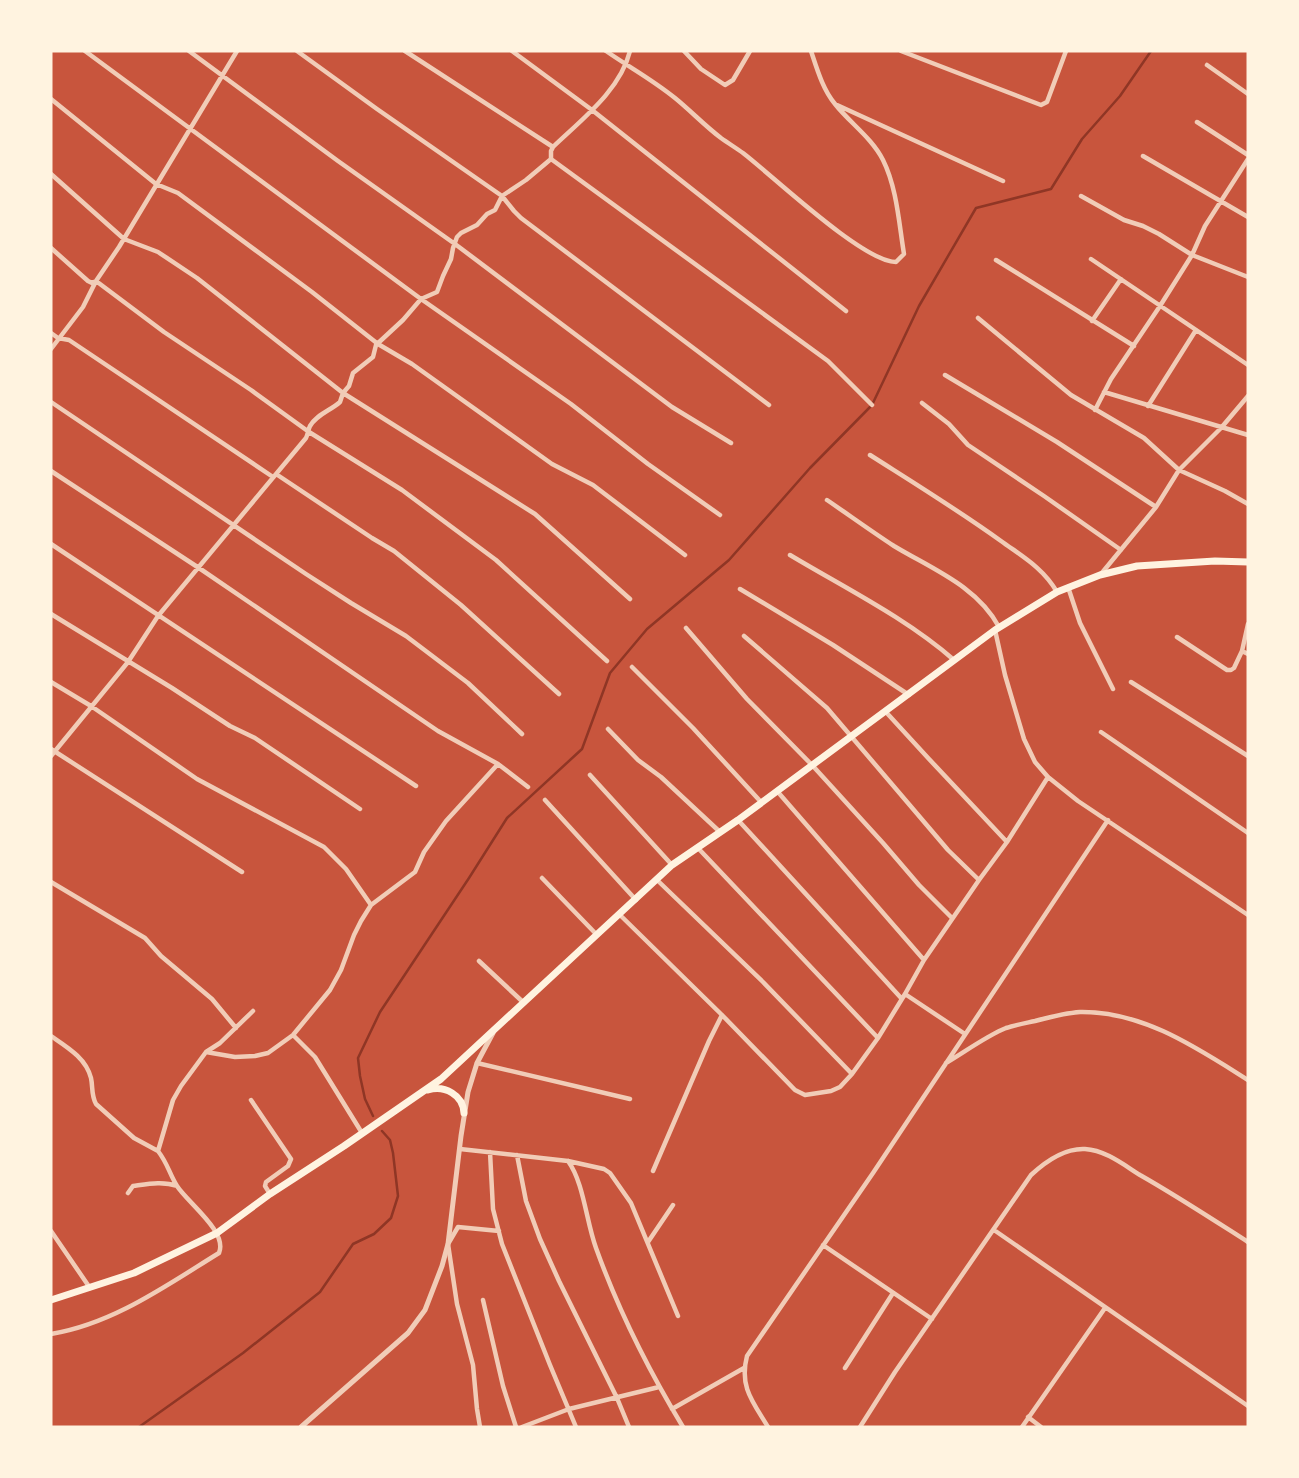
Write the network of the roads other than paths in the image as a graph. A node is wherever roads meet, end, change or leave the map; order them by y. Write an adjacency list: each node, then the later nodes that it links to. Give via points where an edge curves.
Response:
1 (85, 51): 22 (street)
2 (189, 51): 16 (street)
3 (237, 51): 16 (street)
4 (297, 51): 31 (street)
5 (405, 51): 23 (street)
6 (512, 51): 20 (street)
7 (606, 51): 15 (street)
8 (630, 51): 15 (street)
9 (684, 51): 10 (street, via 701,69 725,85 733,80)
10 (750, 51)
11 (812, 51): 19 (street)
12 (900, 51): 13 (street, via 1041,105 1048,102)
13 (1066, 51)
14 (1207, 65): 17 (street)
15 (626, 66): 19 (street, via 675,98 841,234 861,248 896,262 904,254 891,183 882,159); 20 (street)
16 (222, 75): 22 (street); 36 (street)
17 (1248, 94)
18 (51, 99): 30 (street)
19 (834, 103): 29 (street)
20 (592, 110): 23 (street); 46 (street)
21 (1198, 122): 24 (street)
22 (189, 129): 30 (street); 44 (street)
23 (553, 147): 26 (street)
24 (1248, 155)
25 (1144, 156): 33 (street)
26 (551, 159): 31 (street); 63 (street, via 828,361)
27 (1248, 159): 33 (street)
28 (51, 174): 35 (street)
29 (1003, 181)
30 (156, 184): 35 (street); 52 (street, via 178,193)
31 (502, 196): 36 (street, via 495,210 461,233); 62 (street, via 521,218)
32 (1082, 196): 38 (street, via 1124,220 1159,234)
33 (1220, 202): 34 (street); 38 (street)
34 (1248, 218)
35 (124, 239): 43 (street); 58 (street, via 158,252 197,278)
36 (455, 244): 44 (street, via 437,292); 69 (street, via 664,401)
37 (51, 248): 43 (street, via 88,281)
38 (1192, 255): 41 (street); 45 (street)
39 (1091, 258): 42 (street)
40 (996, 260): 48 (street)
41 (1248, 277)
42 (1122, 279): 45 (street); 48 (street)
43 (96, 281): 51 (street, via 83,308); 67 (street)
44 (422, 299): 52 (street); 77 (street)
45 (1160, 306): 49 (street); 53 (street)
46 (846, 311)
47 (978, 318): 65 (street, via 1071,395)
48 (1092, 321): 53 (street)
49 (1196, 330): 55 (street); 64 (street)
50 (51, 333): 51 (street)
51 (58, 338): 54 (street); 73 (street, via 69,340)
52 (378, 344): 58 (street, via 373,357 355,370 349,386); 81 (street, via 412,364 552,464 593,486)
53 (1134, 346): 57 (street)
54 (51, 349)
55 (1248, 365)
56 (945, 375): 76 (street, via 1057,442)
57 (1104, 392): 64 (street); 65 (street)
58 (342, 393): 67 (street, via 340,402 319,415); 89 (street, via 535,514)
59 (1248, 396): 66 (street)
60 (51, 402): 78 (street)
61 (922, 403): 80 (street, via 949,424 968,445)
62 (769, 404)
63 (872, 405)
64 (1148, 406): 66 (street)
65 (1095, 410): 71 (street, via 1144,438)
66 (1221, 428): 68 (street); 71 (street)
67 (309, 432): 73 (street); 100 (street, via 402,490 496,560)
68 (1248, 435)
69 (730, 443)
70 (870, 454): 88 (street, via 1032,564 1048,577)
71 (1179, 470): 75 (street); 76 (street)
72 (51, 471): 84 (street)
73 (275, 475): 78 (street); 106 (street, via 394,551 461,605)
74 (827, 500): 94 (street, via 894,546 962,586 994,618)
75 (1248, 504)
76 (1156, 507): 80 (street)
77 (720, 515)
78 (233, 526): 84 (street); 112 (street, via 406,636 468,683)
79 (51, 544): 91 (street)
80 (1121, 550): 85 (street)
81 (685, 555)
82 (790, 556): 99 (street, via 911,627)
83 (1248, 562): 85 (highway, via 1215,560 1137,566)
84 (199, 568): 91 (street); 116 (street, via 438,731)
85 (1100, 575): 86 (highway)
86 (1068, 587): 88 (highway); 105 (street, via 1080,624)
87 (740, 589): 107 (street)
88 (1057, 592): 94 (highway)
89 (630, 599)
90 (51, 614): 101 (street)
91 (158, 616): 101 (street); 120 (street)
92 (1248, 624): 97 (street)
93 (686, 628): 117 (street, via 747,699)
94 (997, 629): 99 (highway); 119 (street, via 1005,675 1024,739 1035,762)
95 (744, 636): 113 (street, via 827,708)
96 (1177, 637): 97 (street, via 1227,670 1234,668)
97 (1242, 651): 98 (street)
98 (1248, 654)
99 (954, 660): 107 (highway)
100 (607, 661)
101 (128, 662): 108 (street); 125 (street, via 254,738)
102 (632, 667): 124 (street)
103 (51, 682): 108 (street)
104 (1131, 682): 115 (street)
105 (1113, 689)
106 (559, 694)
107 (909, 695): 109 (highway)
108 (91, 706): 114 (street); 139 (street, via 197,779 324,847 346,869)
109 (886, 711): 113 (highway); 130 (street, via 928,760)
110 (608, 729): 128 (street, via 638,760 661,776)
111 (1101, 732): 129 (street)
112 (522, 734)
113 (851, 736): 117 (highway); 136 (street, via 948,850)
114 (52, 752): 133 (street)
115 (1248, 756)
116 (498, 764): 121 (street); 139 (street, via 446,822 424,852 415,872)
117 (812, 765): 122 (highway); 142 (street, via 918,885)
118 (590, 775): 132 (street)
119 (1048, 777): 127 (street); 130 (street)
120 (416, 786)
121 (528, 787)
122 (777, 791): 124 (highway); 144 (street)
123 (545, 800): 138 (street)
124 (761, 802): 126 (highway)
125 (360, 809)
126 (738, 820): 128 (highway); 146 (street)
127 (1108, 820): 141 (street); 152 (street)
128 (720, 832): 131 (highway)
129 (1248, 833)
130 (1008, 842): 136 (street)
131 (697, 847): 132 (highway); 155 (street)
132 (672, 865): 135 (highway)
133 (242, 872)
134 (542, 878): 143 (street)
135 (656, 879): 138 (highway); 159 (street)
136 (979, 880): 142 (street)
137 (51, 882): 150 (street, via 145,938 161,956 212,999)
138 (636, 900): 140 (highway)
139 (371, 905): 153 (street, via 357,928 330,990)
140 (620, 914): 143 (highway); 149 (street)
141 (1248, 915)
142 (952, 918): 144 (street)
143 (597, 935): 147 (highway)
144 (924, 960): 146 (street)
145 (479, 961): 147 (street)
146 (904, 997): 152 (street); 155 (street)
147 (524, 1002): 151 (highway)
148 (253, 1011): 150 (street)
149 (722, 1015): 159 (street, via 795,1090 805,1095 832,1091); 171 (street)
150 (236, 1028): 156 (street)
151 (494, 1031): 157 (street); 161 (highway)
152 (964, 1034): 158 (street)
153 (293, 1035): 156 (street, via 268,1053 255,1056 235,1057); 165 (street, via 315,1057)
154 (51, 1036): 167 (street, via 73,1051 84,1064 90,1074 93,1098 105,1113 134,1138)
155 (878, 1038): 159 (street)
156 (206, 1052): 167 (street, via 173,1100)
157 (478, 1063): 162 (street); 164 (street)
158 (945, 1063): 160 (street, via 1005,1028 1079,1012 1135,1019 1210,1056); 183 (street)
159 (852, 1074)
160 (1248, 1080)
161 (421, 1092): 164 (highway, via 436,1088 447,1090 460,1099); 165 (highway)
162 (630, 1099)
163 (251, 1100): 174 (street, via 291,1159 288,1166 266,1182)
164 (464, 1114): 166 (street)
165 (362, 1133): 174 (highway)
166 (460, 1149): 168 (street); 182 (street)
167 (158, 1151): 172 (street)
168 (490, 1152): 169 (street); 178 (street, via 493,1209)
169 (517, 1155): 170 (street); 195 (street, via 526,1201 540,1239)
170 (568, 1161): 180 (street, via 610,1172 632,1204); 194 (street, via 577,1177 595,1247 638,1348)
171 (653, 1170)
172 (177, 1186): 173 (street, via 152,1183 133,1186); 179 (street)
173 (128, 1193)
174 (270, 1194): 179 (highway)
175 (673, 1205): 180 (street)
176 (994, 1230): 181 (street, via 1042,1164 1070,1150 1087,1149 1106,1155); 188 (street); 190 (street)
177 (51, 1231): 184 (street)
178 (499, 1231): 182 (street, via 458,1227); 197 (street)
179 (217, 1233): 184 (highway, via 134,1273); 191 (street, via 221,1243 219,1253 142,1299 92,1323)
180 (648, 1242): 189 (street)
181 (1248, 1242)
182 (448, 1244): 200 (street, via 425,1310 408,1333); 201 (street, via 457,1304 473,1364)
183 (823, 1245): 185 (street); 192 (street, via 747,1356)
184 (90, 1288): 186 (highway)
185 (893, 1293): 190 (street); 193 (street)
186 (51, 1300)
187 (483, 1300): 202 (street)
188 (1105, 1308): 196 (street); 199 (street)
189 (678, 1316)
190 (932, 1319): 208 (street)
191 (51, 1334)
192 (744, 1368): 198 (street); 207 (street, via 748,1394)
193 (845, 1368)
194 (659, 1387): 195 (street); 198 (street)
195 (617, 1398): 197 (street); 205 (street)
196 (1248, 1406)
197 (569, 1409): 203 (street); 204 (street)
198 (672, 1409): 206 (street)
199 (1028, 1417): 209 (street); 210 (street)
200 (300, 1427)
201 (480, 1427)
202 (516, 1427)
203 (522, 1427)
204 (576, 1427)
205 (629, 1427)
206 (683, 1427)
207 (768, 1427)
208 (860, 1427)
209 (1022, 1427)
210 (1041, 1427)

